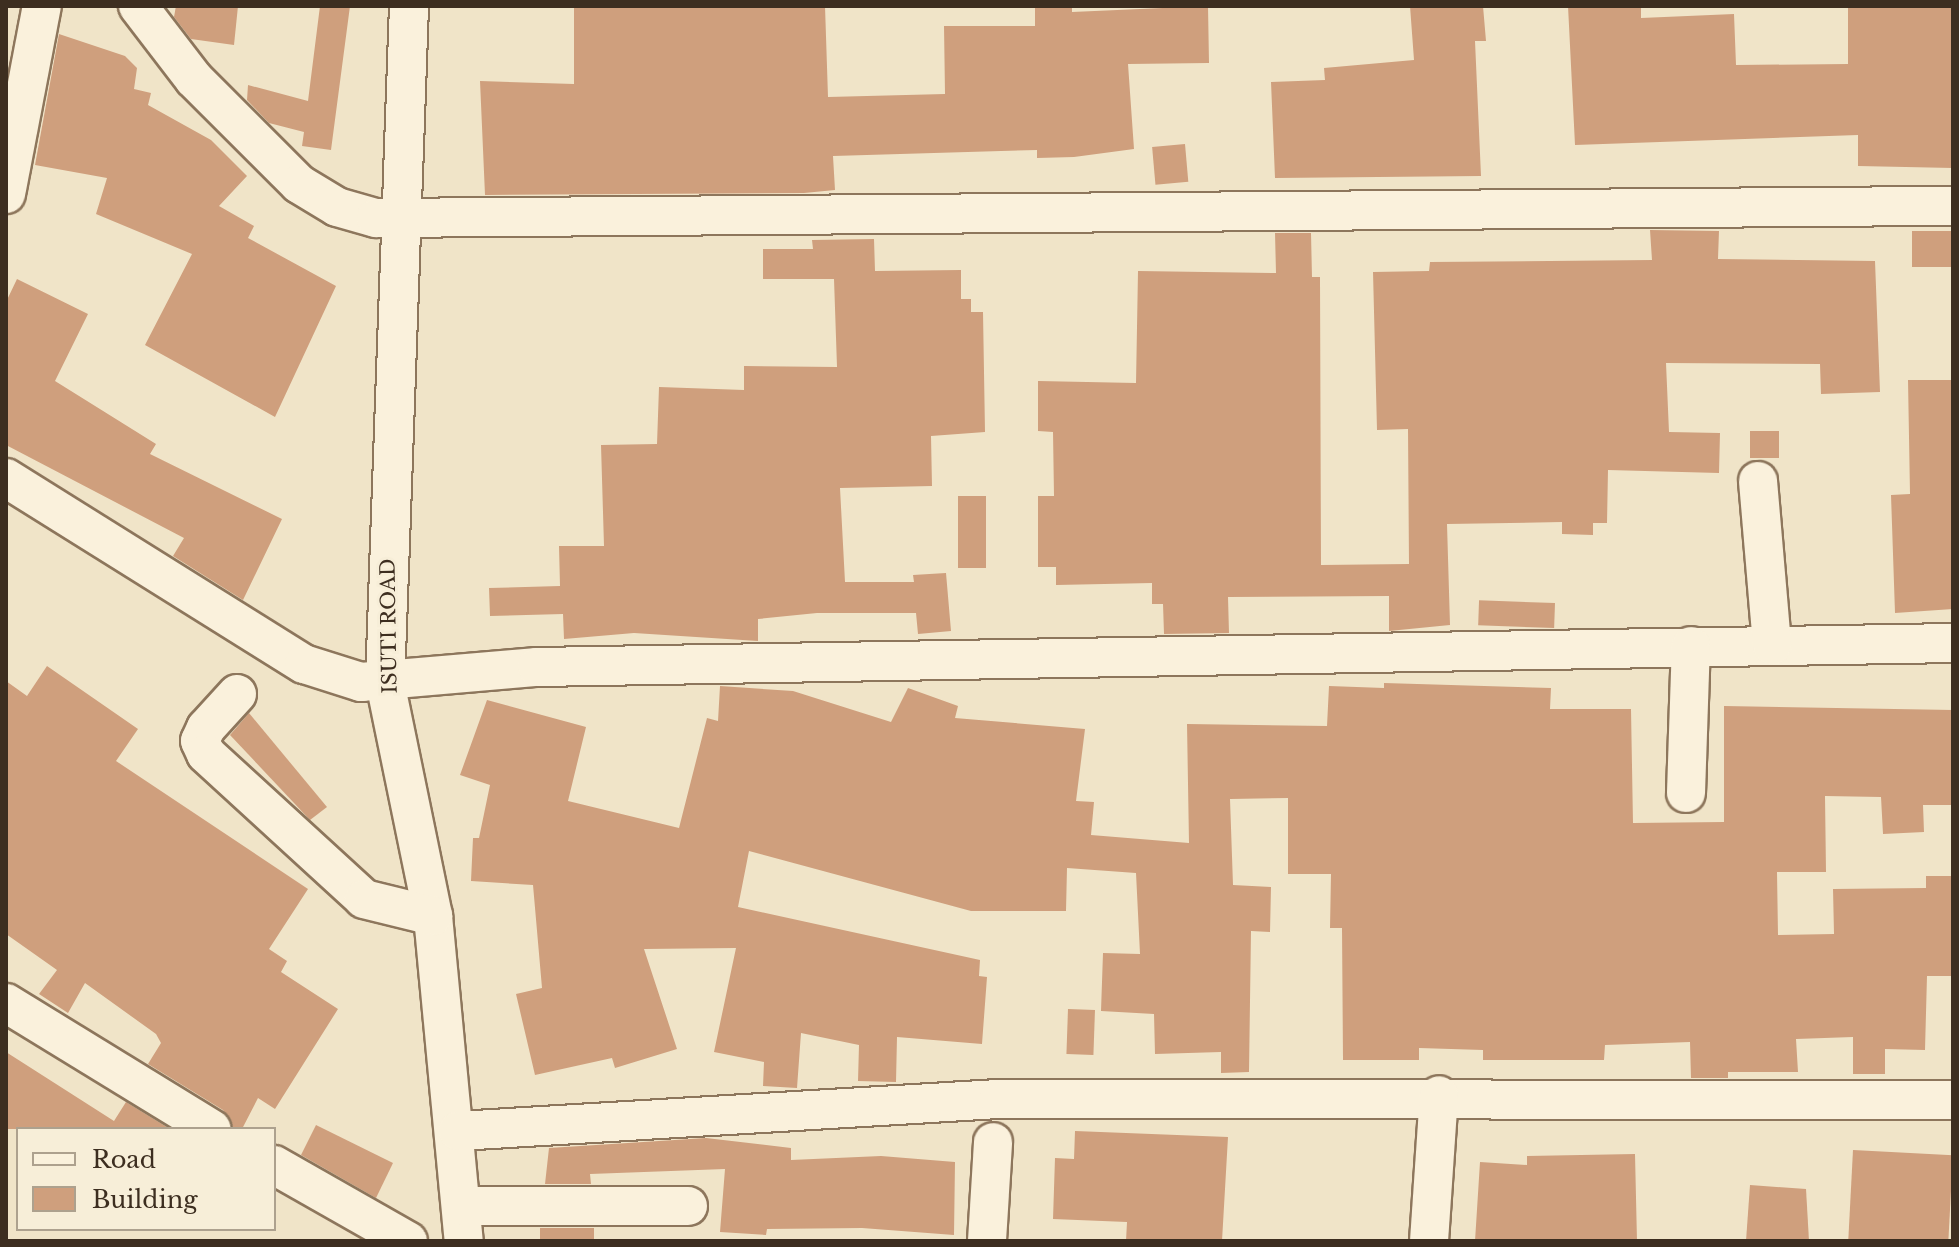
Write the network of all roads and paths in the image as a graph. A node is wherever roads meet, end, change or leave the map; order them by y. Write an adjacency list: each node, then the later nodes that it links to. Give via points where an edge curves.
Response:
1 (42, 6): 4 (street)
2 (138, 6): 6 (street, via 194,79 299,184 337,207)
3 (409, 6): 6 (street, ISUTI ROAD)
4 (6, 194)
5 (1953, 206): 6 (street)
6 (399, 220): 12 (street, ISUTI ROAD)
7 (6, 478): 12 (street, via 304,664 335,678)
8 (1758, 481): 10 (street)
9 (1953, 643): 10 (street)
10 (1772, 645): 11 (street)
11 (1691, 646): 12 (street, via 537,667); 14 (street)
12 (385, 682): 15 (street, ISUTI ROAD)
13 (237, 694): 15 (street, via 206,728 200,741 206,754 364,899)
14 (1686, 793)
15 (433, 916): 20 (street, ISUTI ROAD)
16 (6, 1003): 19 (street)
17 (1439, 1095): 18 (street); 20 (street, via 999,1099); 27 (street)
18 (1953, 1100)
19 (209, 1127)
20 (458, 1131): 24 (street, ISUTI ROAD)
21 (993, 1142): 26 (street)
22 (276, 1166): 25 (street)
23 (688, 1206): 24 (street)
24 (463, 1224)
25 (408, 1241)
26 (987, 1241)
27 (1429, 1241)

